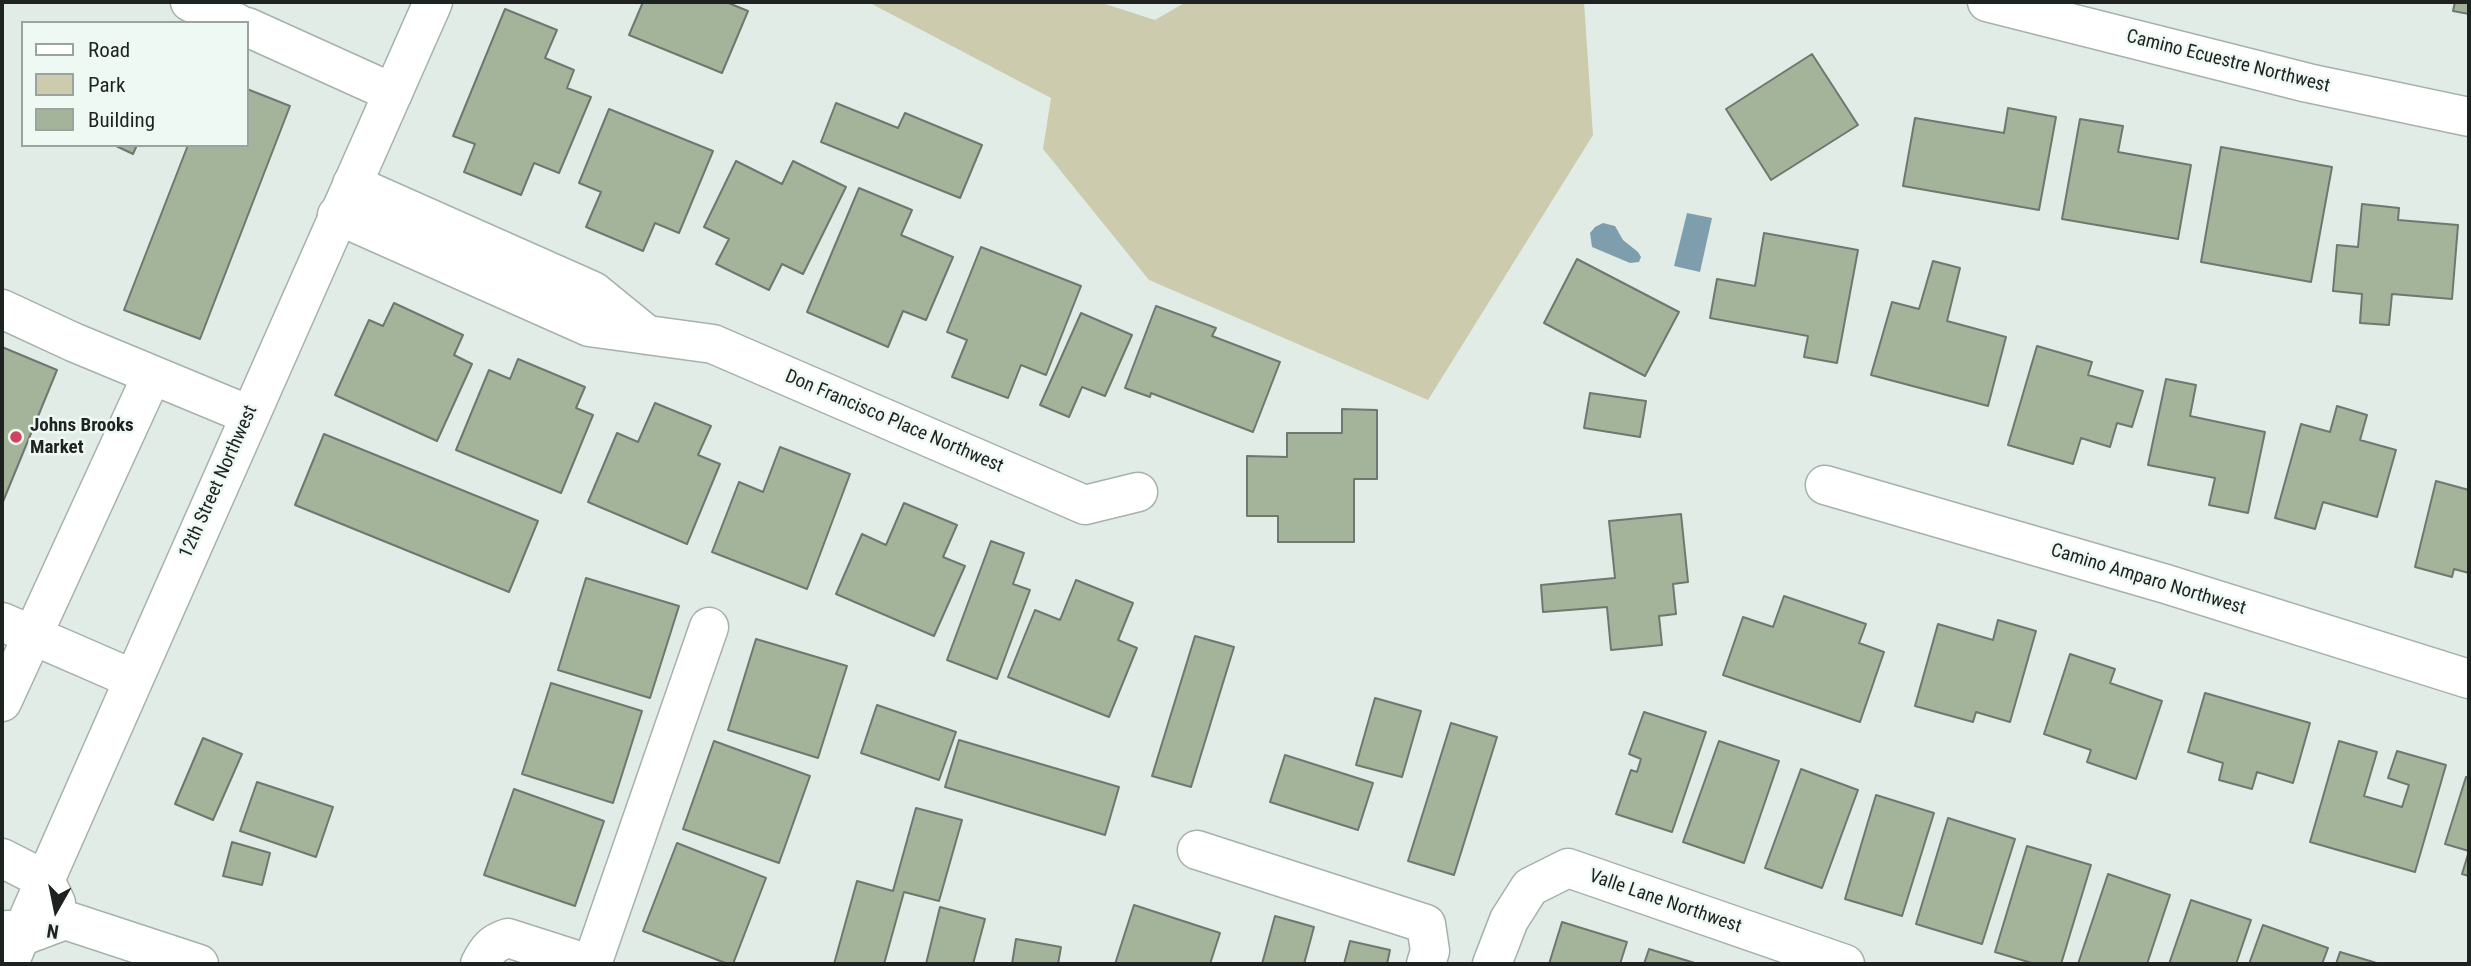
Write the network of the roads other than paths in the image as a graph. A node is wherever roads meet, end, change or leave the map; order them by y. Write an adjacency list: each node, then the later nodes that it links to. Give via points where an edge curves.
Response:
1 (190, 2): 4 (street)
2 (433, 2): 6 (street, 12th Street Northwest)
3 (1987, 2): 7 (street, Camino Ecuestre Northwest, via 2308,83)
4 (233, 21)
5 (248, 27): 6 (street)
6 (393, 93): 8 (street, 12th Street Northwest)
7 (2469, 117)
8 (345, 199): 11 (street, 12th Street Northwest); 13 (street, Don Francisco Place Northwest, via 593,291 648,335 713,344 1085,505)
9 (2, 309): 10 (street)
10 (152, 375): 11 (street); 15 (street)
11 (249, 415): 16 (street, 12th Street Northwest)
12 (1825, 485): 17 (street, Camino Amparo Northwest, via 2166,584)
13 (1138, 492)
14 (709, 627): 26 (street)
15 (17, 628): 16 (street); 18 (street)
16 (133, 679): 21 (street, 12th Street Northwest)
17 (2469, 679)
18 (2, 702)
19 (1197, 850): 27 (street, via 1426,924 1430,951)
20 (2, 858): 21 (street)
21 (44, 880): 22 (street); 23 (street, 12th Street Northwest)
22 (65, 920): 23 (street); 24 (street)
23 (10, 943)
24 (199, 964)
25 (480, 964): 26 (street, via 486,951 508,938)
26 (591, 964)
27 (1426, 964)
28 (1492, 964): 29 (street, Valle Lane Northwest, via 1508,920 1530,887 1568,868)
29 (1845, 964)

